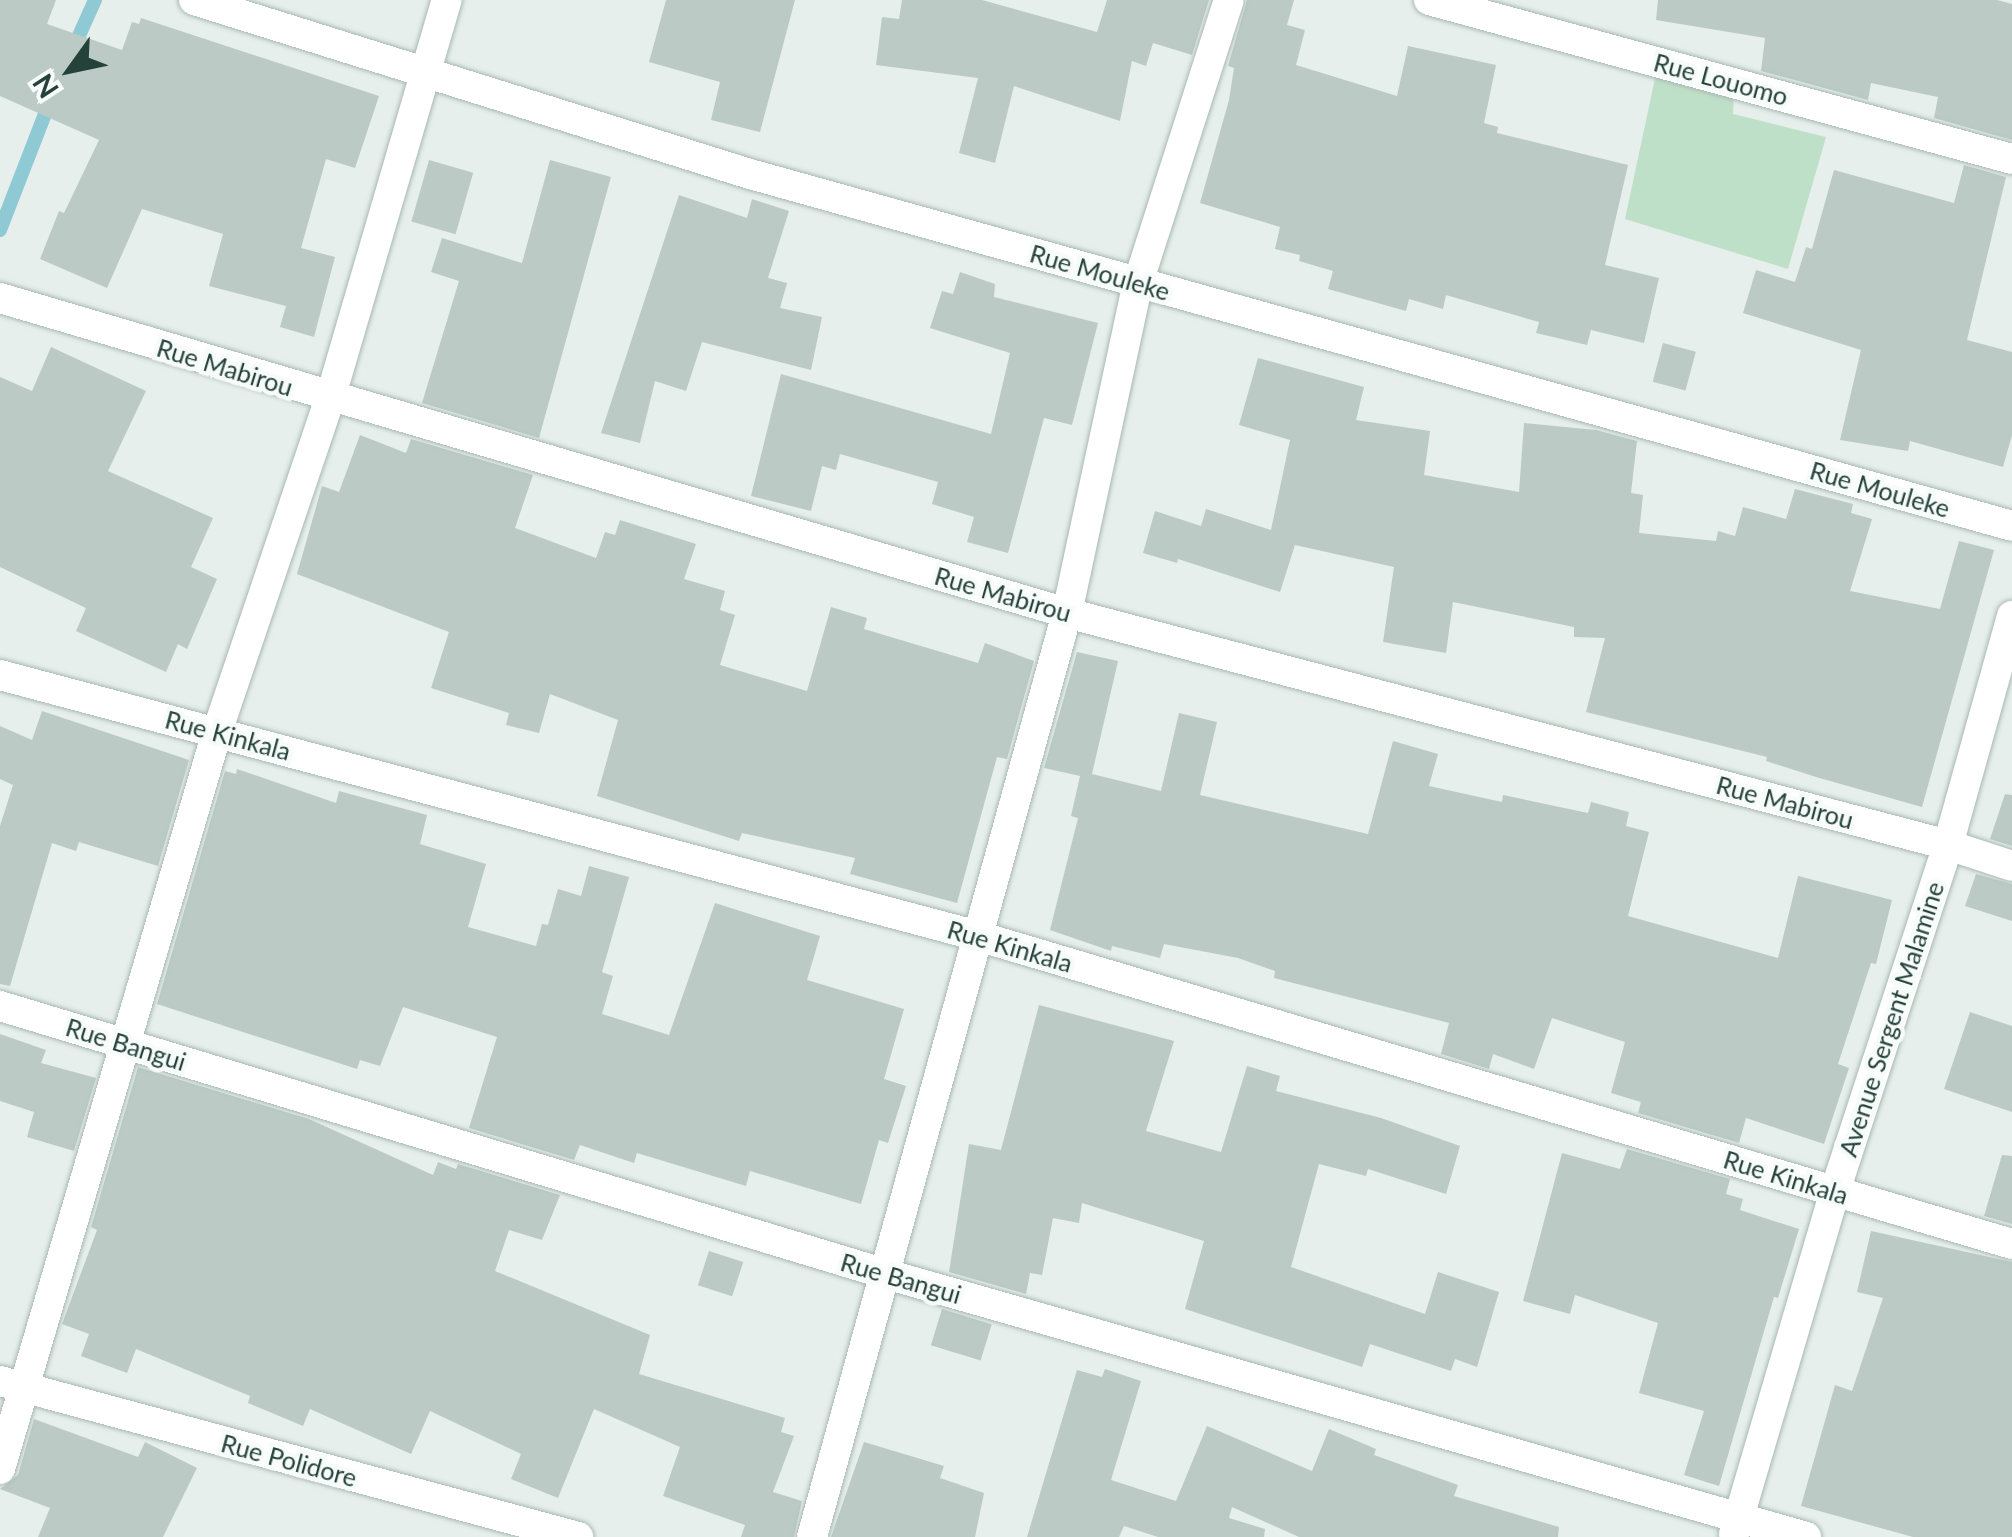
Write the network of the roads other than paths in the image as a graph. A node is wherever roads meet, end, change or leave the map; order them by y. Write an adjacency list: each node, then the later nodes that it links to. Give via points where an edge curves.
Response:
1 (194, 0): 5 (street, Rue Mouleke)
2 (448, 0): 5 (street)
3 (1229, 0): 7 (street)
4 (1429, 0): 6 (street, Rue Louomo)
5 (423, 72): 7 (street, Rue Mouleke, via 750,174); 9 (street)
6 (2012, 159)
7 (1138, 283): 10 (street, Rue Mouleke); 11 (street)
8 (0, 298): 9 (street, Rue Mabirou)
9 (330, 399): 11 (street, Rue Mabirou); 14 (street)
10 (2012, 526)
11 (1067, 613): 15 (street, Rue Mabirou); 17 (street)
12 (2012, 616): 15 (street, Avenue Sergent Malamine)
13 (0, 675): 14 (street, Rue Kinkala)
14 (217, 732): 17 (street, Rue Kinkala); 19 (street)
15 (1948, 845): 16 (street, Rue Mabirou); 20 (street, Avenue Sergent Malamine)
16 (2012, 866)
17 (978, 936): 20 (street, Rue Kinkala); 22 (street)
18 (0, 1006): 19 (street, Rue Bangui)
19 (124, 1043): 22 (street, Rue Bangui); 23 (street)
20 (1834, 1191): 21 (street, Rue Kinkala); 25 (street, Avenue Sergent Malamine)
21 (2012, 1244)
22 (886, 1274): 25 (street, Rue Bangui); 27 (street)
23 (13, 1385): 24 (street); 26 (street, Rue Polidore)
24 (0, 1468)
25 (1736, 1527): 28 (street, Rue Bangui)
26 (578, 1537)
27 (812, 1537)
28 (1806, 1537)

